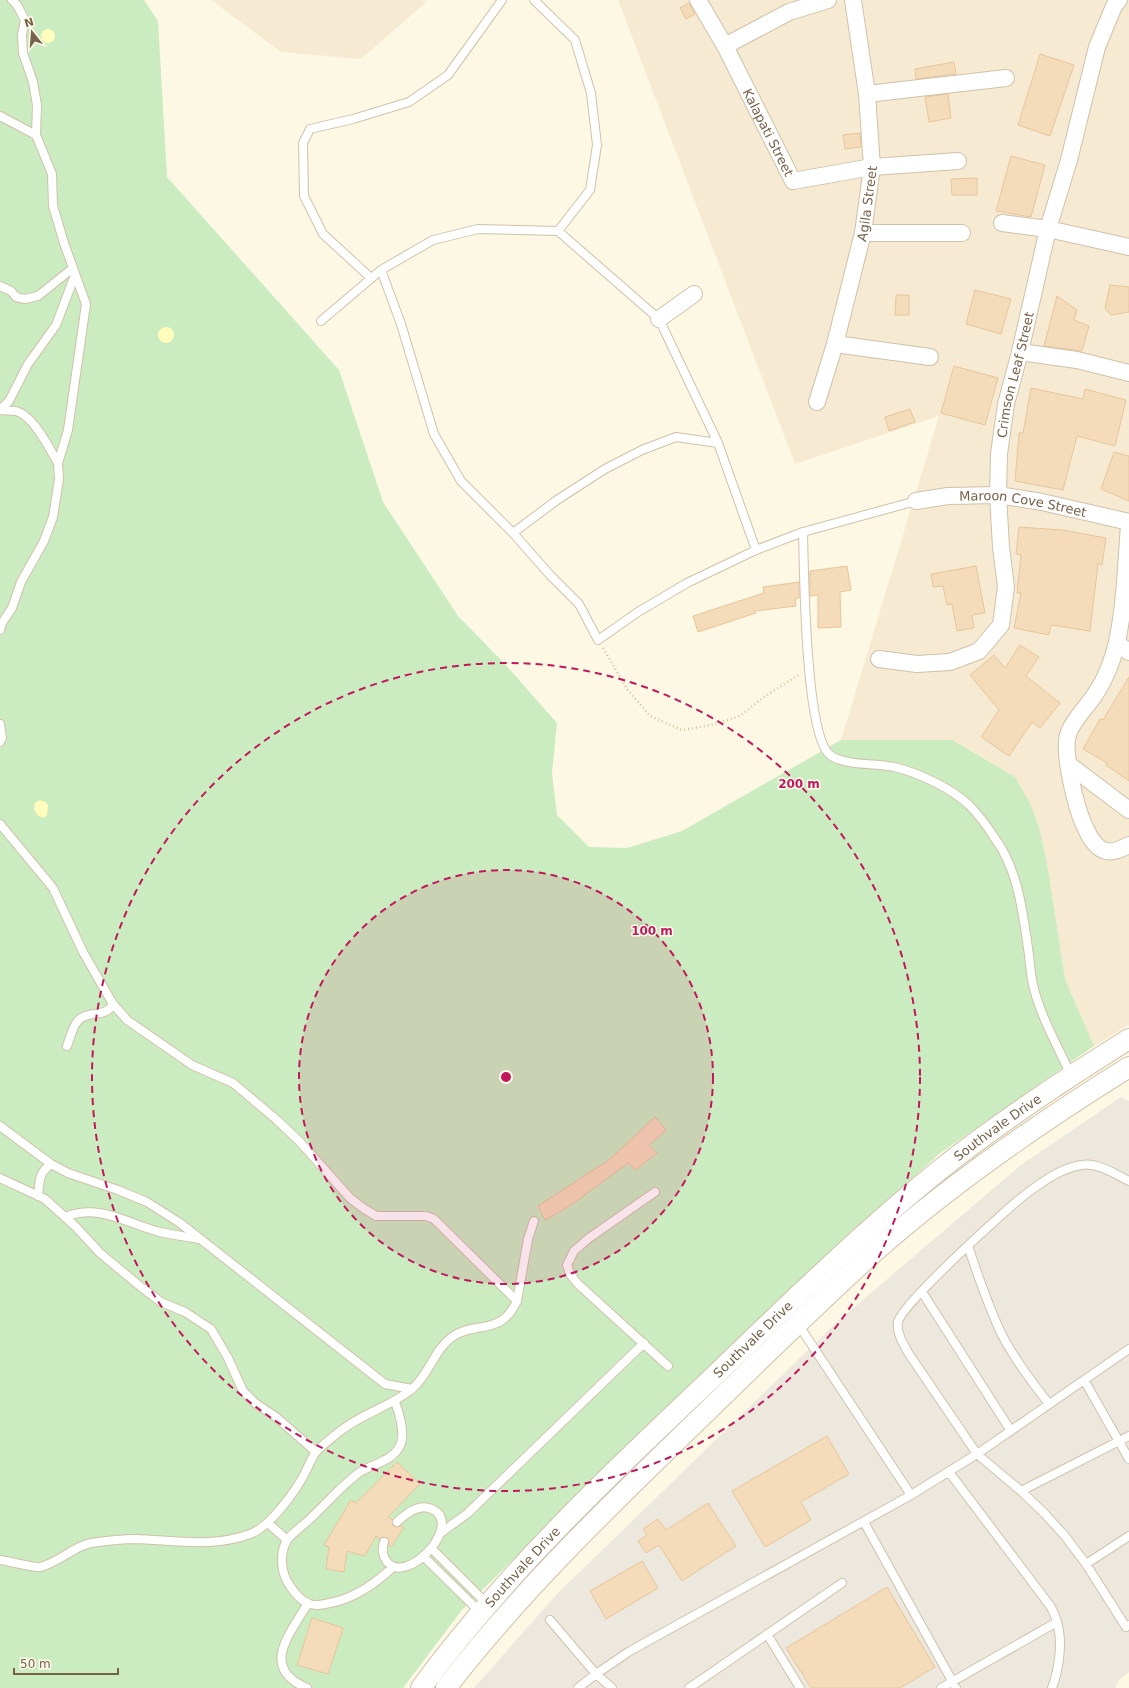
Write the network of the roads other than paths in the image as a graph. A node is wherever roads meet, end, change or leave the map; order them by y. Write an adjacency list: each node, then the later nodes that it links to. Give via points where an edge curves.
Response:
1 (12, 0): 13 (lane, via 24,20 23,53 33,82 37,105)
2 (502, 0): 24 (lane, via 448,76 409,102 310,129 303,143 304,196 323,234)
3 (534, 0): 18 (lane, via 574,40 591,93 597,145 590,190)
4 (698, 0): 9 (street, Kalapati Street)
5 (828, 0): 8 (street)
6 (853, 0): 11 (street, Agila Street)
7 (1119, 0): 17 (street, Crimson Leaf Street, via 1097,47 1069,160)
8 (785, 6): 9 (street)
9 (725, 46): 15 (street, Kalapati Street, via 793,181)
10 (1006, 78): 11 (street)
11 (867, 94): 15 (street, Agila Street)
12 (0, 116): 13 (lane)
13 (36, 134): 23 (lane, via 52,174 53,206)
14 (958, 161): 15 (street, Kalapati Street)
15 (872, 167): 19 (street, Agila Street)
16 (1002, 223): 17 (street)
17 (1048, 229): 21 (street); 30 (street, Crimson Leaf Street)
18 (558, 231): 22 (lane, via 478,229 433,240); 27 (lane)
19 (863, 233): 20 (street); 29 (street, Agila Street)
20 (962, 233)
21 (1129, 247)
22 (381, 270): 24 (lane); 42 (lane, via 401,324 434,434 461,481)
23 (74, 271): 25 (lane, via 38,296 25,299 16,297 11,291); 34 (lane, via 56,325 28,364 9,401); 36 (lane, via 86,304 68,430)
24 (371, 278): 28 (lane)
25 (0, 286)
26 (694, 294): 27 (street)
27 (659, 319): 35 (lane)
28 (321, 321)
29 (835, 344): 31 (street); 33 (street, Agila Street)
30 (1020, 352): 32 (street, via 1077,360); 37 (street, Crimson Leaf Street, via 1006,404 999,454)
31 (930, 357)
32 (1129, 374)
33 (817, 402)
34 (0, 410): 36 (lane, via 17,412 25,416 44,438)
35 (718, 442): 42 (lane, via 676,437 642,450 605,469); 43 (lane)
36 (58, 463): 44 (lane, via 59,479 53,517 44,541 21,582 12,608)
37 (998, 495): 38 (street, Maroon Cove Street, via 948,496); 39 (street, Maroon Cove Street, via 1042,502); 46 (street, Crimson Leaf Street, via 1006,587 1001,625 979,651 950,662 917,664)
38 (916, 501): 41 (lane)
39 (1129, 522)
40 (1129, 525): 45 (street)
41 (804, 532): 43 (lane); 57 (lane, via 804,580 810,670 815,720 820,739 828,753 837,760 895,767 937,782 969,805 995,838 1012,869 1024,918 1033,987 1042,1013)
42 (513, 533): 43 (lane, via 579,604 598,640 638,612 687,583)
43 (756, 550)
44 (1, 625)
45 (1123, 647): 49 (street, via 1097,692 1068,733)
46 (878, 659)
47 (0, 724): 48 (lane)
48 (0, 742)
49 (1068, 764): 50 (street); 52 (street, via 1086,831 1096,844 1106,851 1118,850)
50 (1129, 810)
51 (0, 824): 53 (lane, via 53,888 83,952)
52 (1129, 845)
53 (113, 1004): 55 (lane, via 106,1013 85,1016 77,1022); 69 (lane, via 127,1020 192,1065 233,1084 300,1142 350,1198 363,1208 376,1216 426,1216 434,1219)
54 (1129, 1039): 57 (street, Southvale Drive)
55 (68, 1046)
56 (1129, 1067): 70 (street, Southvale Drive, via 1018,1138)
57 (1071, 1075): 70 (street, Southvale Drive, via 1004,1120 940,1169 861,1237)
58 (0, 1126): 59 (lane)
59 (51, 1164): 63 (lane, via 43,1170 40,1177); 66 (lane, via 68,1173 147,1202 180,1222)
60 (0, 1178): 63 (lane)
61 (1129, 1181): 67 (lane, via 1097,1166 1082,1165 1063,1170 1028,1192)
62 (655, 1192): 71 (lane, via 589,1238 574,1251 567,1265 578,1284)
63 (38, 1196): 64 (lane)
64 (65, 1217): 66 (lane, via 77,1212 100,1213 159,1232); 81 (lane, via 100,1252 141,1287 161,1302 184,1312 211,1329 243,1391)
65 (534, 1221): 69 (lane)
66 (201, 1239): 75 (lane, via 385,1384)
67 (968, 1246): 68 (lane); 77 (lane, via 984,1295 1003,1336 1026,1375)
68 (922, 1292): 78 (lane); 82 (lane, via 902,1315 898,1322 898,1330)
69 (517, 1301): 75 (lane, via 506,1319 462,1333 443,1345)
70 (791, 1316): 86 (lane); 101 (street, Southvale Drive, via 639,1447 562,1524); 110 (street, Southvale Drive, via 578,1537 503,1618)
71 (644, 1343): 73 (lane); 90 (lane, via 468,1513)
72 (1129, 1348): 74 (lane)
73 (668, 1366)
74 (1084, 1380): 77 (lane); 80 (lane)
75 (412, 1389): 76 (lane)
76 (395, 1402): 81 (lane, via 364,1415); 92 (lane, via 401,1422 402,1442 396,1452 342,1486)
77 (1049, 1404): 78 (lane)
78 (1011, 1430): 82 (lane)
79 (1129, 1436): 80 (lane)
80 (1119, 1441): 83 (lane); 85 (lane)
81 (316, 1452): 87 (lane, via 303,1476)
82 (977, 1454): 84 (lane); 85 (lane)
83 (1129, 1459)
84 (948, 1472): 86 (lane); 103 (lane, via 1051,1607)
85 (1021, 1491): 97 (lane, via 1044,1513)
86 (911, 1494): 89 (lane)
87 (268, 1522): 92 (lane); 96 (lane, via 251,1534 224,1541 198,1543 133,1539 89,1543 39,1568)
88 (397, 1522): 90 (lane, via 413,1510 421,1507 430,1508 443,1521)
89 (864, 1522): 106 (lane, via 630,1651); 107 (lane)
90 (442, 1532): 94 (lane)
91 (1129, 1536): 97 (lane)
92 (288, 1540): 100 (lane, via 282,1566 286,1580)
93 (384, 1542): 98 (lane, via 384,1556)
94 (431, 1548): 95 (lane); 101 (lane)
95 (423, 1556): 98 (lane, via 409,1566); 101 (lane)
96 (0, 1560)
97 (1086, 1564): 104 (lane, via 1126,1627)
98 (393, 1567): 100 (lane, via 354,1596 317,1605)
99 (842, 1583): 105 (lane)
100 (308, 1603): 108 (lane, via 286,1640 281,1654 282,1666 287,1676 296,1684)
101 (485, 1609): 109 (street, Southvale Drive)
102 (550, 1620): 106 (lane)
103 (1057, 1622): 107 (lane); 116 (lane, via 1058,1662)
104 (1129, 1625)
105 (767, 1634): 113 (lane); 114 (lane)
106 (596, 1674): 111 (lane); 112 (lane)
107 (954, 1684): 115 (lane)
108 (307, 1688)
109 (421, 1688)
110 (446, 1688)
111 (578, 1688)
112 (612, 1688)
113 (689, 1688)
114 (800, 1688)
115 (941, 1688)
116 (1052, 1688)

